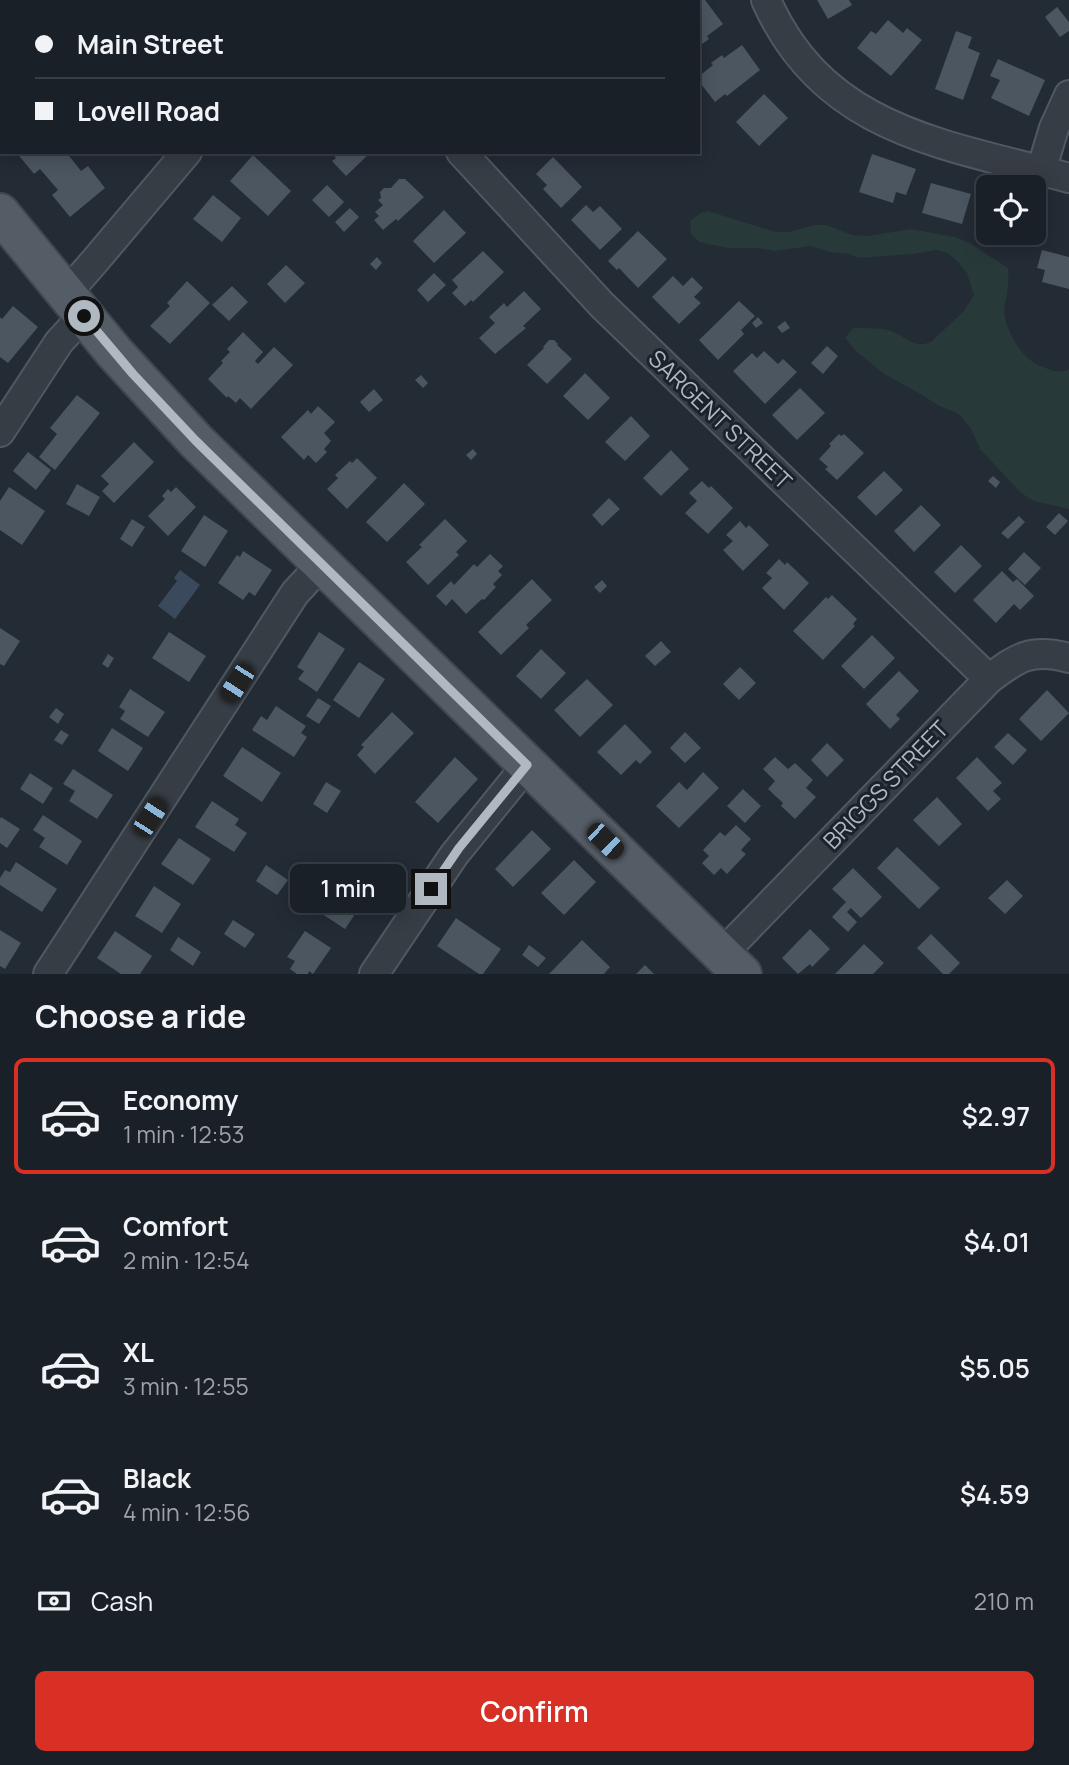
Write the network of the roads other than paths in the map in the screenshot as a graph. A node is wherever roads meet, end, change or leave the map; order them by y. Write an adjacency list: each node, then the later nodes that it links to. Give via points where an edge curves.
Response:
1 (766, 0): 5 (street, via 803,62 851,104 920,137)
2 (1069, 95): 5 (street)
3 (186, 154): 8 (street)
4 (463, 154): 12 (street, SARGENT STREET, via 602,305)
5 (1041, 171): 6 (street)
6 (1069, 178)
7 (0, 213): 8 (main road)
8 (75, 305): 9 (street, via 59,342); 10 (main road, via 154,397)
9 (0, 432)
10 (322, 564): 13 (main road); 15 (street, via 295,593)
11 (1069, 659): 12 (street, BRIGGS STREET, via 1026,656)
12 (989, 679): 14 (street, BRIGGS STREET)
13 (527, 765): 14 (main road); 16 (street, via 454,855)
14 (732, 964)
15 (48, 974)
16 (374, 974)

